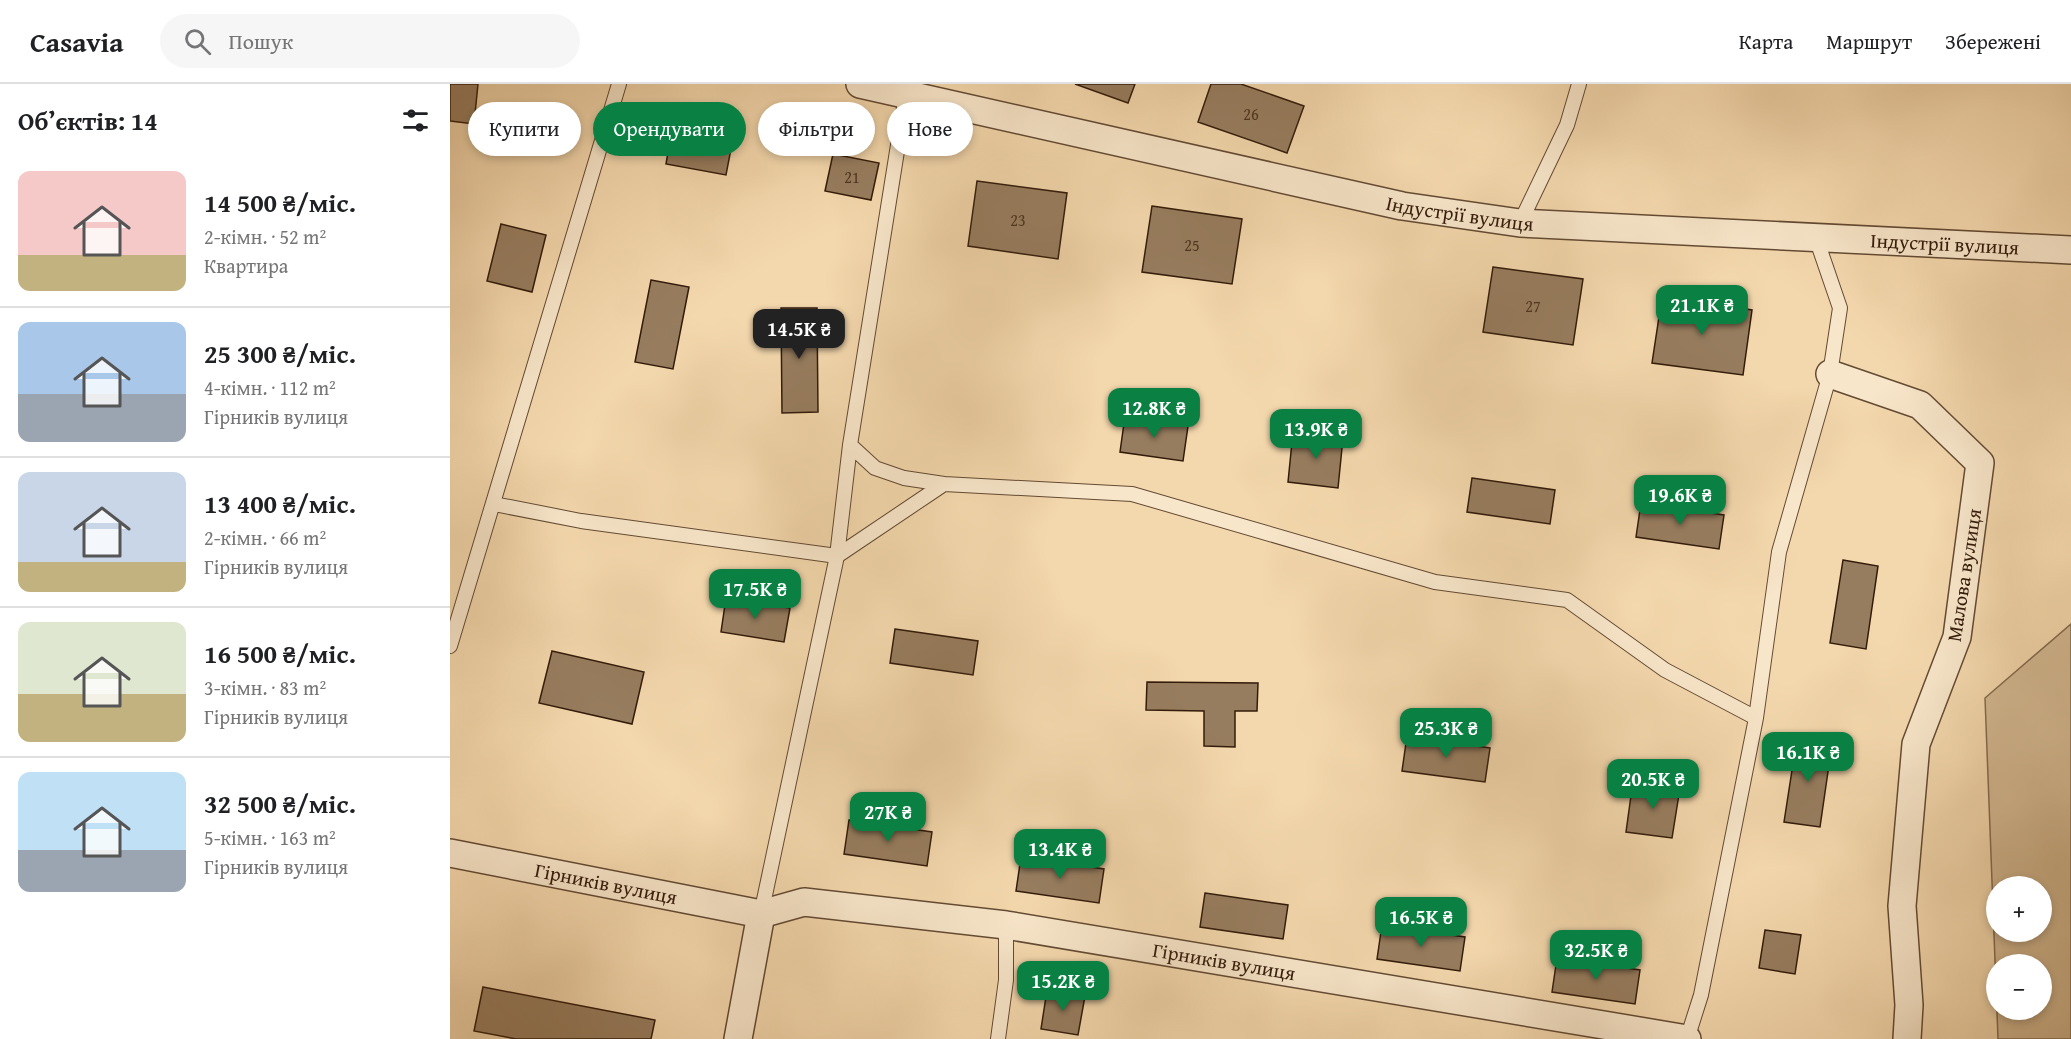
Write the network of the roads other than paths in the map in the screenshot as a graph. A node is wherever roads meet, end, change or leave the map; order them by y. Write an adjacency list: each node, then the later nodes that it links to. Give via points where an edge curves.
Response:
1 (619, 84): 11 (lane)
2 (860, 84): 4 (street, Індустрії вулиця)
3 (1579, 84): 5 (lane, via 1567,125)
4 (906, 95): 5 (street, Індустрії вулиця, via 1402,206); 9 (lane)
5 (1520, 223): 6 (street, Індустрії вулиця)
6 (1816, 238): 7 (street, Індустрії вулиця); 8 (lane, via 1840,308)
7 (2071, 250)
8 (1830, 374): 14 (lane, via 1779,552); 21 (street, Малова вулиця, via 1920,405 1980,463 1957,637 1916,744 1902,906 1909,1005)
9 (850, 445): 10 (lane, via 875,468 904,478); 12 (lane)
10 (944, 484): 12 (lane); 14 (lane, via 1132,494 1435,582 1567,600 1665,670)
11 (494, 504): 12 (lane, via 581,521); 13 (lane)
12 (837, 556): 16 (lane)
13 (450, 646)
14 (1756, 718): 20 (lane, via 1701,995)
15 (450, 853): 16 (street, Гірників вулиця)
16 (761, 914): 17 (street, Гірників вулиця, via 804,902); 18 (street)
17 (1006, 925): 19 (lane, via 1006,980); 20 (street, Гірників вулиця)
18 (738, 1039)
19 (998, 1039)
20 (1687, 1039)
21 (1907, 1039)

